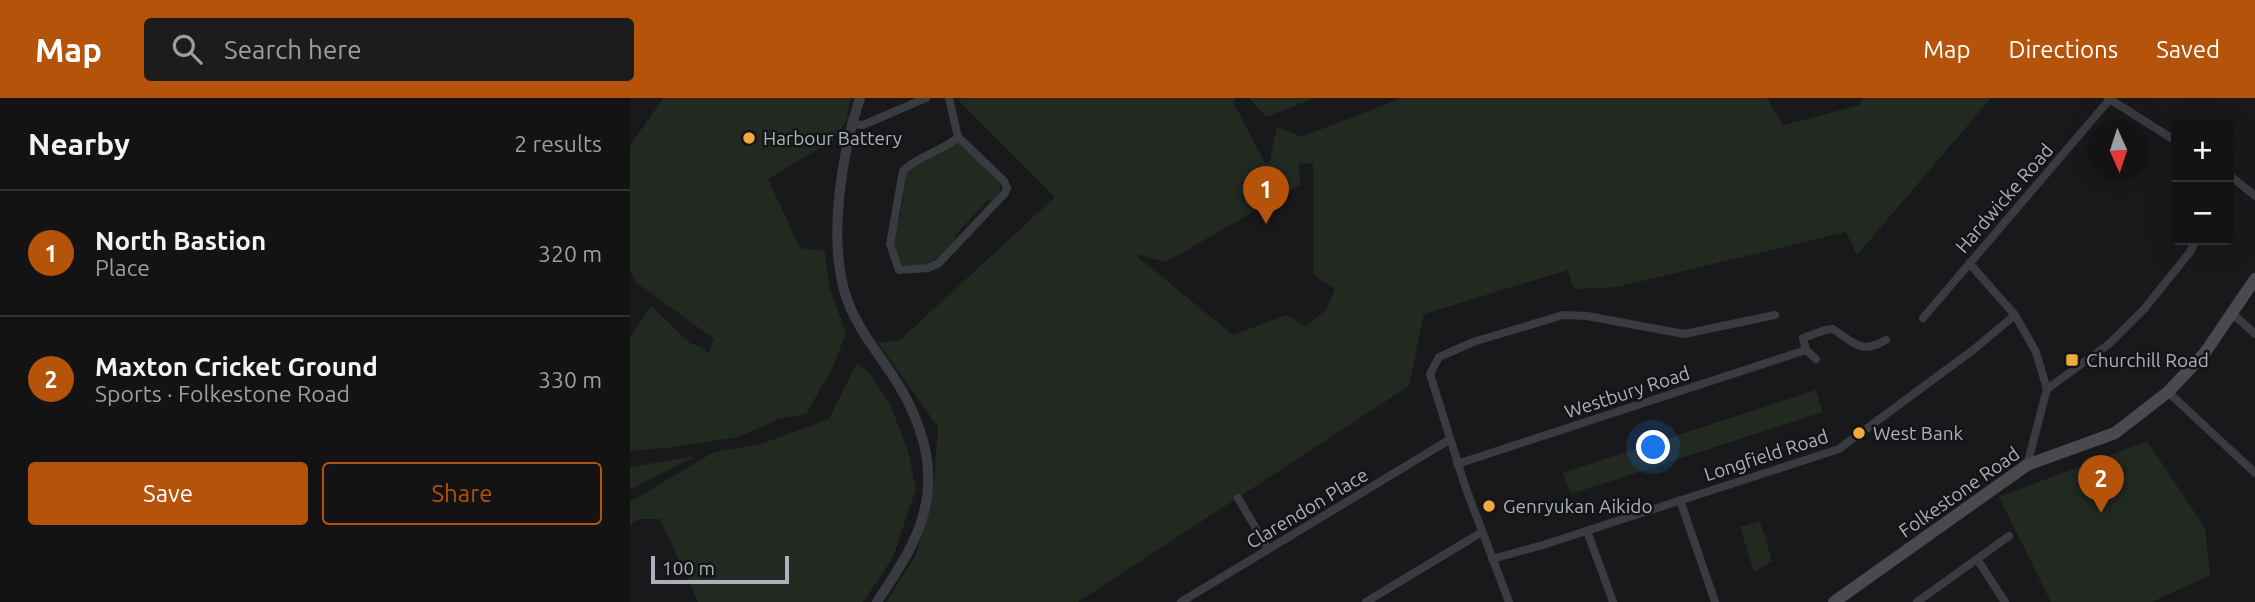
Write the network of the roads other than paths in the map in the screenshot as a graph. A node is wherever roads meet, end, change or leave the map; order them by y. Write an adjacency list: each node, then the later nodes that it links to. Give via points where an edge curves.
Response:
1 (860, 98): 5 (street)
2 (926, 98): 5 (street, via 863,125)
3 (949, 98): 6 (street)
4 (2109, 99): 7 (street); 11 (street, Hardwicke Road)
5 (851, 124): 35 (street, via 839,195 838,253 844,292 863,334 918,420 926,450 924,512 902,563)
6 (958, 137): 6 (street, via 1007,188 939,263 899,270 890,244 903,171)
7 (2171, 138)
8 (2234, 180): 9 (street)
9 (2255, 197)
10 (2194, 245): 21 (street, via 2109,344)
11 (1969, 263): 14 (street); 16 (street, Hardwicke Road)
12 (2255, 279): 13 (main road, Folkestone Road)
13 (2233, 314): 17 (street); 22 (main road, Folkestone Road)
14 (2015, 315): 21 (street, via 2036,352); 28 (street, Longfield Road, via 1839,449)
15 (1775, 316): 23 (street, via 1684,334 1563,315 1473,342 1439,357 1430,374)
16 (1923, 318)
17 (2255, 334)
18 (1886, 340): 19 (street, via 1864,348 1833,329 1803,338)
19 (1806, 350): 20 (street); 24 (street, Westbury Road)
20 (1816, 359)
21 (2046, 389): 25 (street)
22 (2168, 392): 25 (main road, Folkestone Road, via 2115,433); 26 (street)
23 (1449, 440): 24 (street); 32 (street, Clarendon Place)
24 (1457, 464): 30 (street)
25 (2027, 465): 41 (main road, Folkestone Road)
26 (2255, 473)
27 (1238, 498): 32 (street)
28 (1679, 500): 29 (street, Longfield Road); 40 (street)
29 (1587, 531): 33 (street, Longfield Road); 39 (street)
30 (1482, 532): 33 (street); 37 (street)
31 (2009, 536): 34 (street)
32 (1268, 549): 36 (street, Clarendon Place)
33 (1492, 559): 38 (street)
34 (1977, 559): 42 (street); 43 (street)
35 (877, 602)
36 (1181, 602)
37 (1366, 602)
38 (1509, 602)
39 (1613, 602)
40 (1715, 602)
41 (1834, 602)
42 (1917, 602)
43 (2005, 602)

